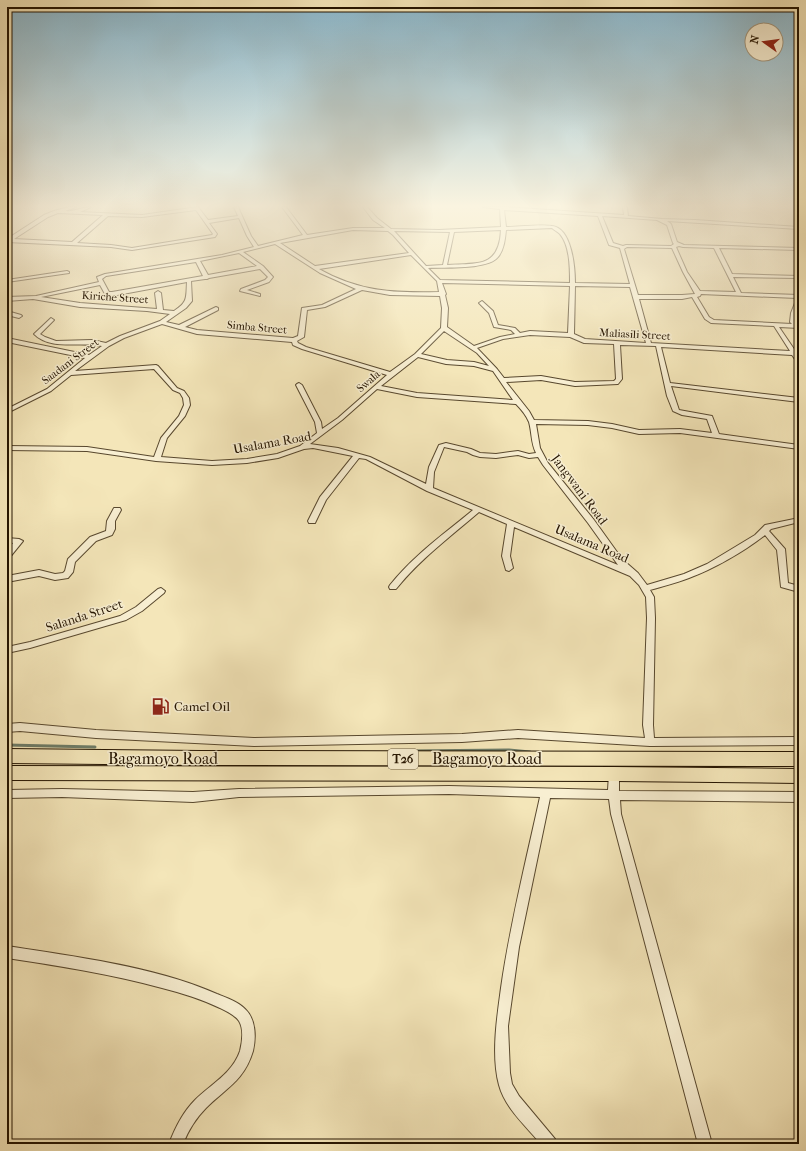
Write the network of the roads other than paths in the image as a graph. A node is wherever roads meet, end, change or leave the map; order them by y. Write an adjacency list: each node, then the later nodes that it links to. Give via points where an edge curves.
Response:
1 (197, 260): 20 (street)
2 (193, 261): 25 (street, via 101,276 99,278)
3 (251, 261): 15 (street)
4 (304, 261): 16 (street)
5 (365, 261): 16 (street)
6 (418, 261): 14 (street)
7 (447, 261): 13 (street)
8 (489, 261): 13 (street)
9 (571, 261): 24 (street)
10 (626, 261): 26 (street)
11 (681, 261): 31 (street)
12 (723, 261): 18 (street)
13 (446, 265): 14 (street)
14 (425, 267): 22 (street)
15 (261, 268): 20 (street); 32 (street, via 270,278 243,290)
16 (315, 268): 27 (street)
17 (67, 272): 21 (street)
18 (730, 275): 19 (street); 29 (street)
19 (799, 277)
20 (207, 278): 23 (street)
21 (7, 281)
22 (439, 281): 24 (street); 30 (street)
23 (189, 282): 25 (street, via 112,294 107,293); 41 (street, Saadani Street, via 189,301)
24 (572, 283): 26 (street); 50 (street)
25 (102, 284): 33 (street)
26 (633, 286): 34 (street)
27 (360, 288): 30 (street, via 392,293); 52 (street, via 323,306 304,309 301,337)
28 (158, 293): 39 (street)
29 (739, 293): 31 (street); 35 (street)
30 (443, 294): 48 (street)
31 (695, 294): 34 (street, via 682,297); 45 (street, via 708,318 713,322)
32 (258, 295)
33 (33, 297): 36 (street, Kiriche Street); 39 (street, Kiriche Street, via 80,305)
34 (636, 297): 55 (street)
35 (799, 298): 46 (street, via 793,322)
36 (8, 300)
37 (482, 303): 49 (street, via 491,312 496,326 513,329)
38 (216, 309): 47 (street)
39 (160, 310): 41 (street, Kiriche Street)
40 (7, 313): 42 (street)
41 (174, 313): 44 (street, Saadani Street)
42 (19, 316)
43 (51, 320): 54 (street, via 37,334 45,340)
44 (162, 322): 47 (street, Simba Street); 54 (street, Saadani Street)
45 (776, 326): 46 (street); 58 (street)
46 (798, 326)
47 (180, 327): 52 (street, Simba Street, via 197,332)
48 (444, 328): 57 (street, Jangwani Road); 59 (street, Swala)
49 (519, 335): 50 (street, Maliasili Street); 57 (street, Maliasili Street)
50 (571, 335): 53 (street, Maliasili Street, via 584,341)
51 (7, 340): 60 (street)
52 (293, 344): 64 (street, Simba Street)
53 (617, 344): 55 (street, Maliasili Street); 65 (street, via 619,379 616,383 575,384 541,378)
54 (108, 345): 60 (street, Saadani Street)
55 (649, 345): 56 (street, Maliasili Street)
56 (658, 345): 58 (street, Maliasili Street); 66 (street)
57 (473, 348): 62 (street, Jangwani Road, via 488,360)
58 (796, 353): 61 (street)
59 (417, 355): 62 (street); 64 (street, Swala)
60 (90, 357): 63 (street, Saadani Street)
61 (799, 361)
62 (495, 370): 65 (street, Jangwani Road)
63 (71, 373): 71 (street, Saadani Street, via 49,390); 80 (street, via 156,368 175,389 182,392 186,401 186,411 164,439)
64 (391, 374): 68 (street, Swala)
65 (502, 380): 70 (street, Jangwani Road)
66 (667, 384): 69 (street); 74 (street, via 676,411 710,417)
67 (299, 386): 73 (street, via 318,422)
68 (375, 387): 70 (street, via 417,394); 73 (street, Swala, via 340,419)
69 (799, 400)
70 (518, 402): 72 (street, Jangwani Road)
71 (7, 411)
72 (532, 422): 74 (street, via 588,423 639,432 680,431); 79 (street, Jangwani Road, via 537,448)
73 (320, 433): 76 (street, Swala)
74 (716, 436): 75 (street)
75 (799, 446)
76 (303, 447): 78 (street, Usalama Road, via 326,448); 80 (street, Usalama Road, via 278,456 247,461 212,463)
77 (7, 448): 80 (street, Usalama Road, via 87,449)
78 (357, 455): 81 (street, Usalama Road); 85 (street, via 323,499)
79 (541, 455): 81 (street, via 480,455 469,450 441,446 429,474); 91 (street, Jangwani Road, via 545,464 611,551)
80 (156, 459)
81 (430, 488): 83 (street, Usalama Road)
82 (117, 510): 92 (street, via 111,521 109,533 93,539 72,561 65,576 30,574)
83 (479, 510): 86 (street, Usalama Road); 93 (street, via 420,556 404,571)
84 (799, 520): 87 (street, via 768,527)
85 (312, 521)
86 (511, 522): 90 (street, via 506,556); 91 (street, Usalama Road)
87 (765, 531): 94 (street, via 710,565 686,576); 95 (street, via 781,549 784,585)
88 (7, 540): 89 (street, via 19,541)
89 (7, 555)
90 (509, 568)
91 (635, 575): 94 (street, Jangwani Road)
92 (7, 579)
93 (393, 587)
94 (646, 588): 100 (street, Jangwani Road, via 650,597 651,618 648,725)
95 (799, 589)
96 (161, 591): 97 (street, Salanda Street, via 123,618 30,646)
97 (7, 650)
98 (7, 728): 100 (street, via 254,742 462,738 518,734)
99 (799, 741): 100 (street)
100 (650, 742)
101 (7, 756): 102 (highway, Bagamoyo Road / T26)
102 (799, 759)
103 (7, 773): 104 (highway, Bagamoyo Road / T26)
104 (614, 774): 105 (highway, Bagamoyo Road / T26); 108 (street)
105 (799, 776)
106 (546, 793): 107 (street, via 426,790 240,793 193,797); 108 (street); 112 (street, via 513,946 502,1026 506,1086 514,1101)
107 (7, 794)
108 (614, 796): 109 (street); 113 (street, via 616,814)
109 (799, 797)
110 (7, 952): 111 (street, via 118,970 199,992 234,1008 244,1017 248,1026 249,1042 240,1068 193,1112)
111 (176, 1144)
112 (550, 1144)
113 (704, 1144)

